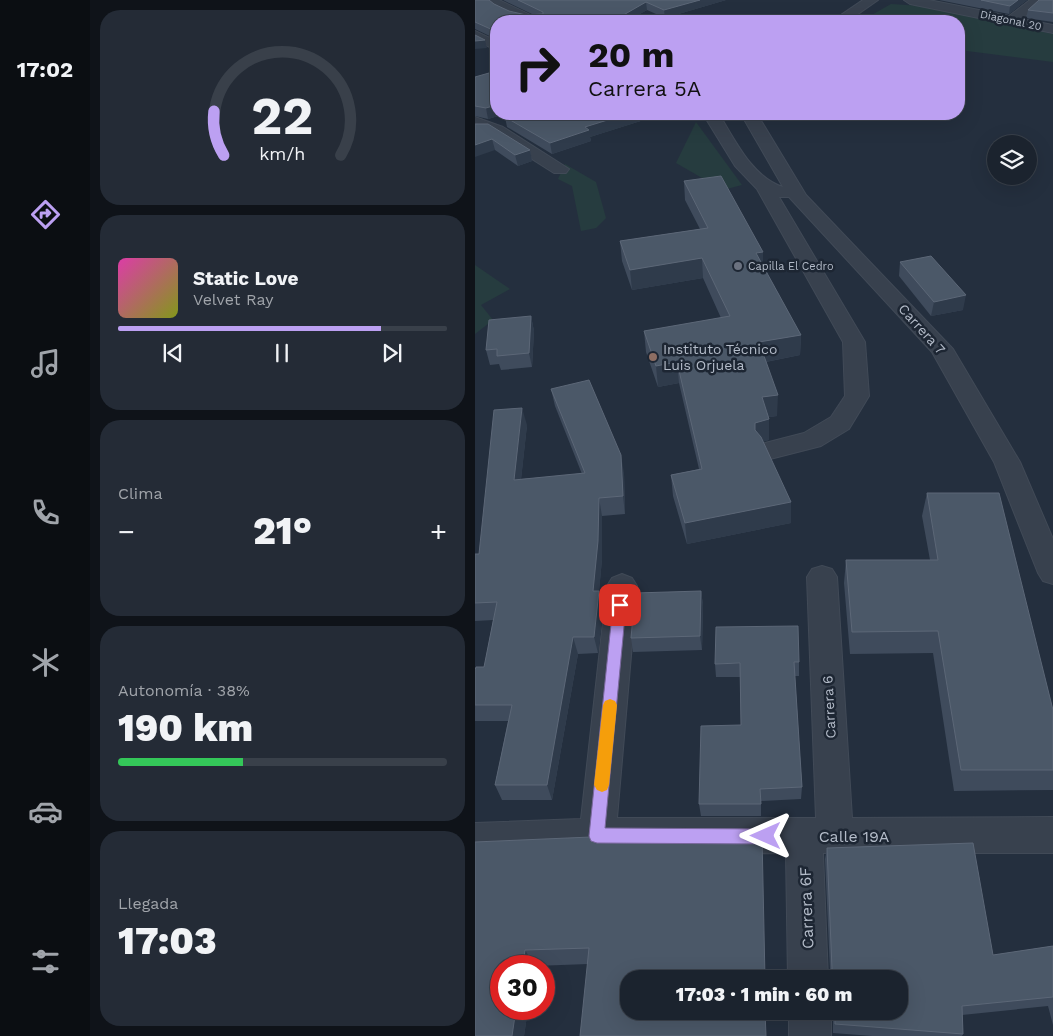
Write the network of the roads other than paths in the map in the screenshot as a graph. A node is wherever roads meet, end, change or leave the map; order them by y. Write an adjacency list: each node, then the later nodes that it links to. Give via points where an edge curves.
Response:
1 (491, 0): 5 (street)
2 (872, 0): 6 (street)
3 (913, 0): 7 (street, Diagonal 20)
4 (1038, 0): 7 (street)
5 (521, 15)
6 (848, 15)
7 (1012, 20): 8 (street, Diagonal 20)
8 (1053, 29)
9 (475, 35): 10 (street)
10 (490, 43)
11 (507, 120): 14 (street)
12 (715, 120): 16 (street, via 741,162)
13 (753, 120): 17 (street, Carrera 7)
14 (478, 127): 15 (street, via 497,130)
15 (561, 169)
16 (765, 187): 17 (street); 18 (street, via 854,342 857,396 840,423 812,440)
17 (799, 198): 19 (street, Carrera 7, via 942,349 1007,462)
18 (770, 450)
19 (1053, 573)
20 (822, 577): 24 (street, Carrera 6)
21 (621, 586): 23 (street)
22 (1053, 835): 24 (street, Calle 19A)
23 (597, 836): 24 (street, Calle 19A); 25 (street, Calle 19A)
24 (819, 836): 26 (street, Carrera 6F)
25 (475, 841)
26 (810, 970)
27 (809, 1020): 28 (street)
28 (810, 1036)

